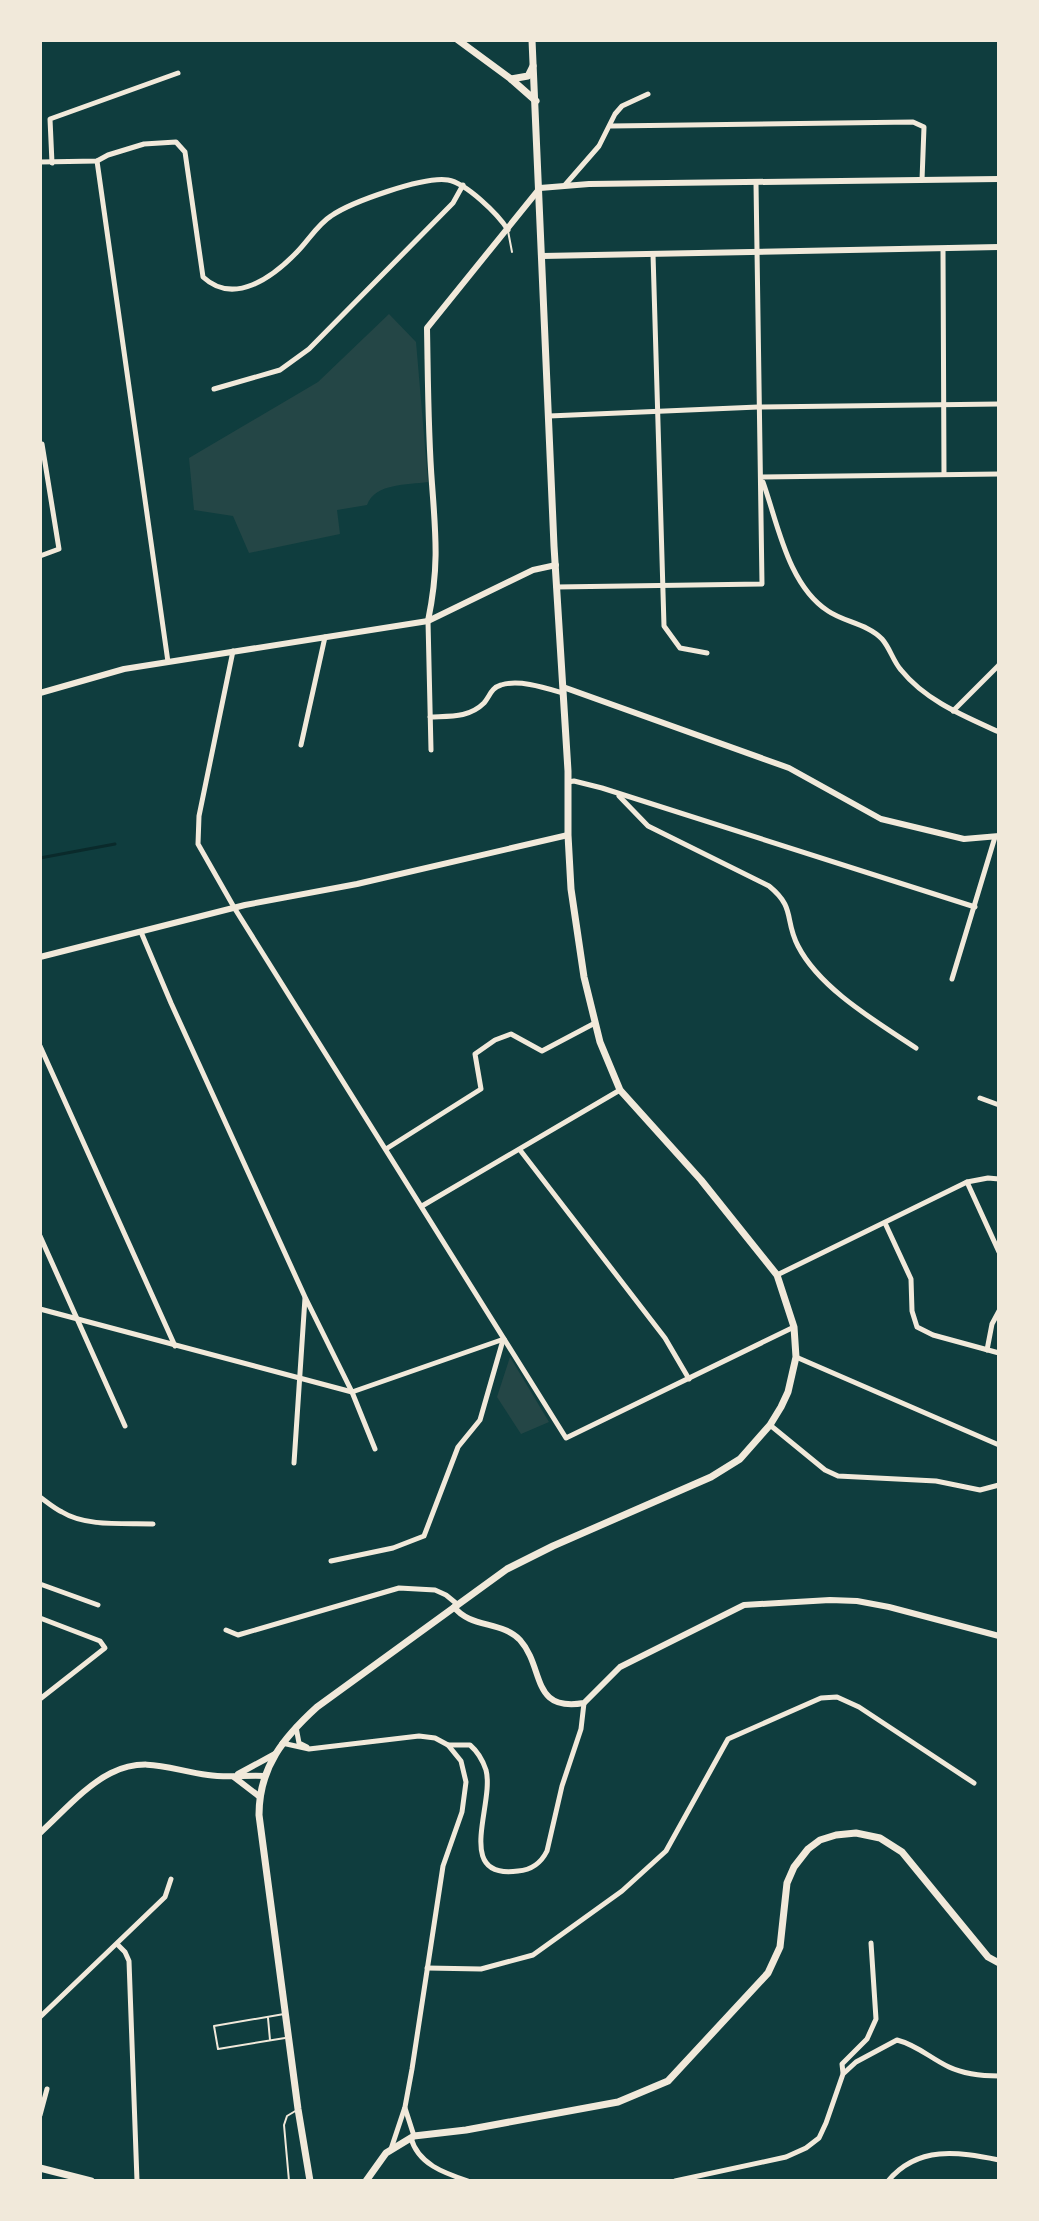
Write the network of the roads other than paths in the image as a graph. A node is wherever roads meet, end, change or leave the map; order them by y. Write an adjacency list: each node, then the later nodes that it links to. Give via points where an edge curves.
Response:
1 (458, 40): 5 (main road)
2 (532, 40): 3 (main road)
3 (534, 64): 5 (main road, via 528,76); 7 (main road)
4 (178, 73): 11 (street, via 50,119)
5 (511, 79): 7 (main road)
6 (648, 94): 8 (street, via 622,106)
7 (536, 101): 17 (main road)
8 (611, 126): 13 (street, via 913,122 924,127); 16 (street)
9 (97, 161): 11 (street); 15 (street, via 144,144 176,142 185,152 203,277 214,287 231,291 254,285 295,255 330,216 388,190 445,179); 43 (street)
10 (40, 162): 11 (street)
11 (52, 163)
12 (999, 179): 13 (street)
13 (922, 181): 14 (street)
14 (756, 183): 16 (street); 22 (street)
15 (463, 185): 18 (street); 25 (street, via 453,203 309,349 280,370)
16 (565, 186): 17 (street)
17 (540, 188): 18 (street); 24 (main road)
18 (508, 230): 21 (lane); 39 (street, via 427,328 437,529 436,585)
19 (999, 247): 20 (street)
20 (943, 249): 22 (street); 27 (street)
21 (512, 252)
22 (756, 252): 23 (street); 28 (street)
23 (653, 254): 24 (street); 29 (street)
24 (542, 256): 30 (main road)
25 (214, 389)
26 (999, 404): 27 (street)
27 (944, 405): 28 (street); 32 (street)
28 (758, 407): 29 (street); 34 (street)
29 (658, 412): 30 (street); 37 (street)
30 (548, 416): 36 (main road)
31 (42, 444): 35 (street, via 59,549)
32 (944, 473): 33 (street); 34 (street)
33 (999, 474)
34 (761, 477): 37 (street, via 762,584); 47 (street, via 788,555 814,601 882,639 917,687)
35 (40, 556)
36 (556, 565): 38 (main road); 39 (street, via 533,570)
37 (664, 585): 38 (street); 42 (street, via 669,637 680,648)
38 (556, 587): 46 (main road)
39 (428, 621): 40 (street); 48 (street)
40 (325, 637): 41 (street); 50 (street)
41 (233, 651): 43 (street); 57 (street, via 199,816 198,844)
42 (707, 653)
43 (168, 662): 45 (street)
44 (999, 665): 47 (street)
45 (41, 690)
46 (563, 690): 48 (street, via 503,683 470,713); 52 (main road); 55 (street, via 789,768 881,819 964,839)
47 (953, 711): 49 (street)
48 (430, 717): 51 (street)
49 (999, 732)
50 (301, 745)
51 (431, 750)
52 (568, 782): 53 (street); 54 (main road)
53 (619, 795): 56 (street); 63 (street, via 648,826 781,896 798,946 821,976)
54 (568, 835): 57 (street); 61 (main road, via 576,932)
55 (997, 836): 56 (street)
56 (975, 907): 60 (street)
57 (235, 909): 58 (street); 67 (street)
58 (141, 932): 59 (street); 76 (street)
59 (40, 957)
60 (952, 979)
61 (596, 1022): 64 (main road); 67 (street, via 542,1051 511,1034 495,1040 475,1054 481,1089)
62 (40, 1046): 82 (street)
63 (916, 1048)
64 (620, 1090): 68 (street); 75 (main road)
65 (980, 1098): 66 (street)
66 (999, 1105)
67 (386, 1149): 71 (street)
68 (520, 1150): 71 (street); 86 (street, via 665,1338)
69 (999, 1179): 70 (street)
70 (967, 1182): 72 (street); 74 (street)
71 (422, 1206): 81 (street)
72 (885, 1223): 75 (street); 83 (street, via 911,1279 917,1327)
73 (40, 1236): 79 (street)
74 (999, 1252)
75 (777, 1275): 80 (main road)
76 (305, 1297): 87 (street); 88 (street)
77 (40, 1309): 79 (street)
78 (999, 1311): 83 (street)
79 (78, 1319): 82 (street); 90 (street)
80 (794, 1327): 85 (main road); 86 (street)
81 (504, 1339): 86 (street, via 566,1438); 88 (street); 97 (street, via 480,1420 458,1447 424,1536)
82 (175, 1346): 87 (street)
83 (987, 1350): 84 (street)
84 (999, 1353)
85 (796, 1357): 89 (main road, via 788,1392); 91 (street)
86 (689, 1379)
87 (298, 1380): 88 (street); 93 (street)
88 (352, 1392): 92 (street)
89 (770, 1425): 94 (street, via 838,1476 936,1481 980,1490); 100 (main road, via 740,1459 711,1477 539,1552)
90 (125, 1426)
91 (999, 1445)
92 (375, 1449)
93 (294, 1463)
94 (999, 1485)
95 (40, 1497): 96 (street, via 63,1514)
96 (153, 1524)
97 (331, 1561)
98 (40, 1584): 99 (street)
99 (98, 1605)
100 (456, 1605): 102 (street, via 435,1590 399,1588 238,1635); 105 (street, via 466,1618 517,1637 550,1698 564,1705); 106 (main road)
101 (40, 1618): 104 (street, via 100,1641 105,1648)
102 (226, 1630)
103 (999, 1636): 105 (street, via 857,1601 744,1605 620,1667)
104 (40, 1699)
105 (584, 1703): 108 (street, via 547,1851 530,1869 499,1872 486,1864 480,1846 486,1770 470,1745)
106 (296, 1726): 107 (main road); 109 (street, via 300,1745)
107 (282, 1743): 109 (street); 110 (main road)
108 (448, 1745): 109 (street, via 419,1736); 120 (street, via 461,1761 466,1782 462,1812 443,1866)
109 (316, 1749)
110 (275, 1754): 111 (street); 112 (main road)
111 (231, 1776): 112 (street); 114 (street); 115 (street, via 166,1765 128,1767 96,1783)
112 (264, 1776): 114 (main road)
113 (974, 1783): 120 (street, via 859,1707 837,1697 821,1698 728,1739 666,1851 622,1891 533,1955 481,1969)
114 (260, 1797): 121 (main road)
115 (40, 1833)
116 (171, 1879): 118 (street, via 165,1897)
117 (871, 1943): 126 (street, via 876,2019 867,2039 842,2064)
118 (118, 1945): 122 (street); 138 (street, via 129,1961)
119 (999, 1963): 133 (main road, via 988,1957 902,1852 880,1838 836,1835 808,1849 794,1867 787,1883 780,1947 768,1973 668,2081 618,2102)
120 (427, 1968): 129 (street)
121 (285, 2014): 123 (lane); 124 (main road)
122 (40, 2017)
123 (267, 2017): 125 (lane); 125 (lane, via 214,2026 218,2049)
124 (290, 2037): 125 (lane); 130 (main road)
125 (270, 2041)
126 (843, 2074): 127 (street, via 897,2040 960,2071); 143 (street, via 819,2138 806,2148)
127 (999, 2076)
128 (47, 2089): 131 (street)
129 (405, 2107): 132 (street); 133 (street)
130 (298, 2109): 139 (lane, via 284,2125); 140 (main road)
131 (40, 2115)
132 (399, 2123): 133 (street); 134 (street)
133 (410, 2138): 134 (main road); 142 (street, via 422,2158)
134 (391, 2149): 141 (main road)
135 (999, 2160): 144 (street, via 931,2153 912,2160)
136 (40, 2168): 137 (main road)
137 (91, 2181)
138 (137, 2181)
139 (289, 2181)
140 (308, 2181)
141 (366, 2181)
142 (468, 2181)
143 (675, 2181)
144 (888, 2181)

